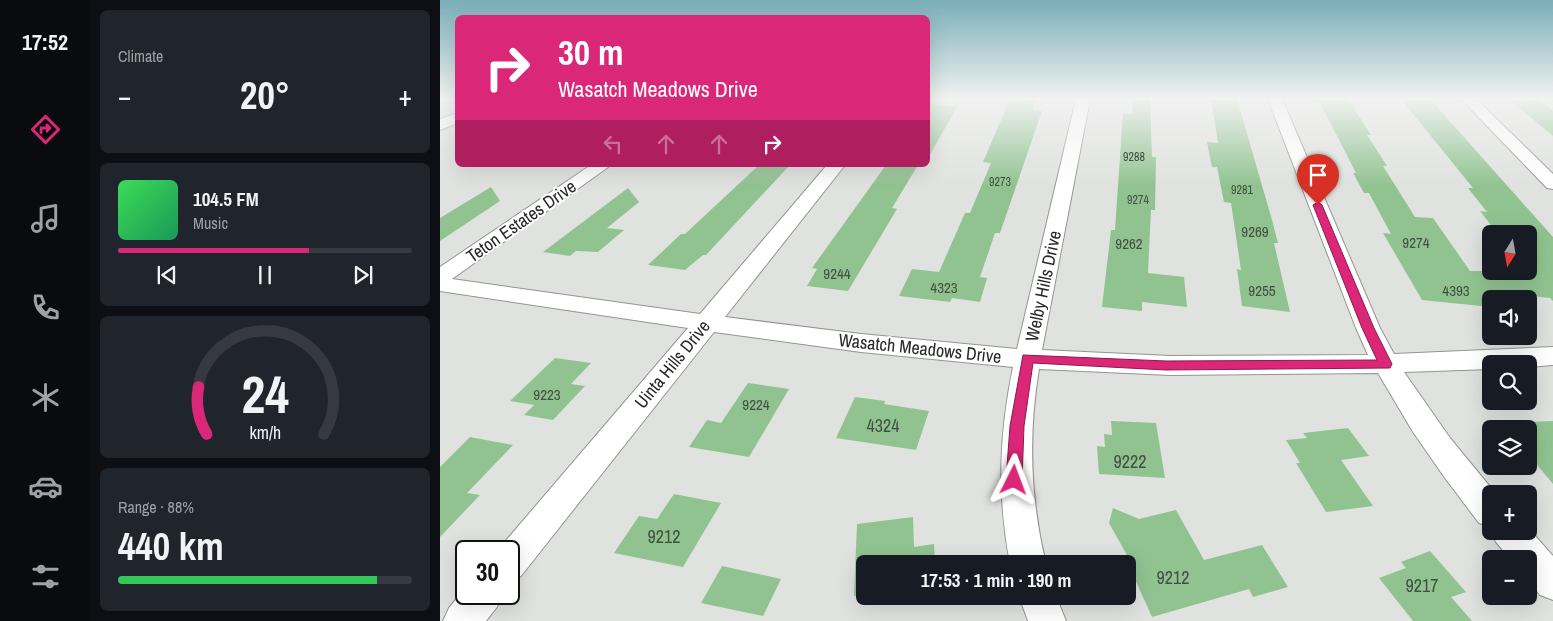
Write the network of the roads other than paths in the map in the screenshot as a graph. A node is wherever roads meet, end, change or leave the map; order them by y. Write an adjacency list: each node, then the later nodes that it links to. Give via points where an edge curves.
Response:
1 (1077, 128): 11 (street, Welby Hills Drive)
2 (1287, 128): 12 (street, via 1368,328)
3 (1497, 128): 6 (street)
4 (599, 167): 7 (street, Teton Estates Drive)
5 (834, 167): 9 (street, Uinta Hills Drive)
6 (1553, 184)
7 (440, 277)
8 (440, 284): 9 (street, Wasatch Meadows Drive)
9 (707, 322): 11 (street, Wasatch Meadows Drive, via 872,344); 15 (street, Uinta Hills Drive)
10 (1553, 356): 12 (street, Wasatch Meadows Drive)
11 (1027, 358): 12 (street, Wasatch Meadows Drive, via 1166,366); 16 (street, Welby Hills Drive, via 1017,426 1014,480)
12 (1386, 364): 13 (street, via 1434,439)
13 (1482, 500)
14 (1516, 540): 17 (street)
15 (520, 551)
16 (1026, 555)
17 (1553, 582)
18 (475, 605): 20 (street)
19 (1040, 605): 21 (street)
20 (462, 621)
21 (1046, 621)

